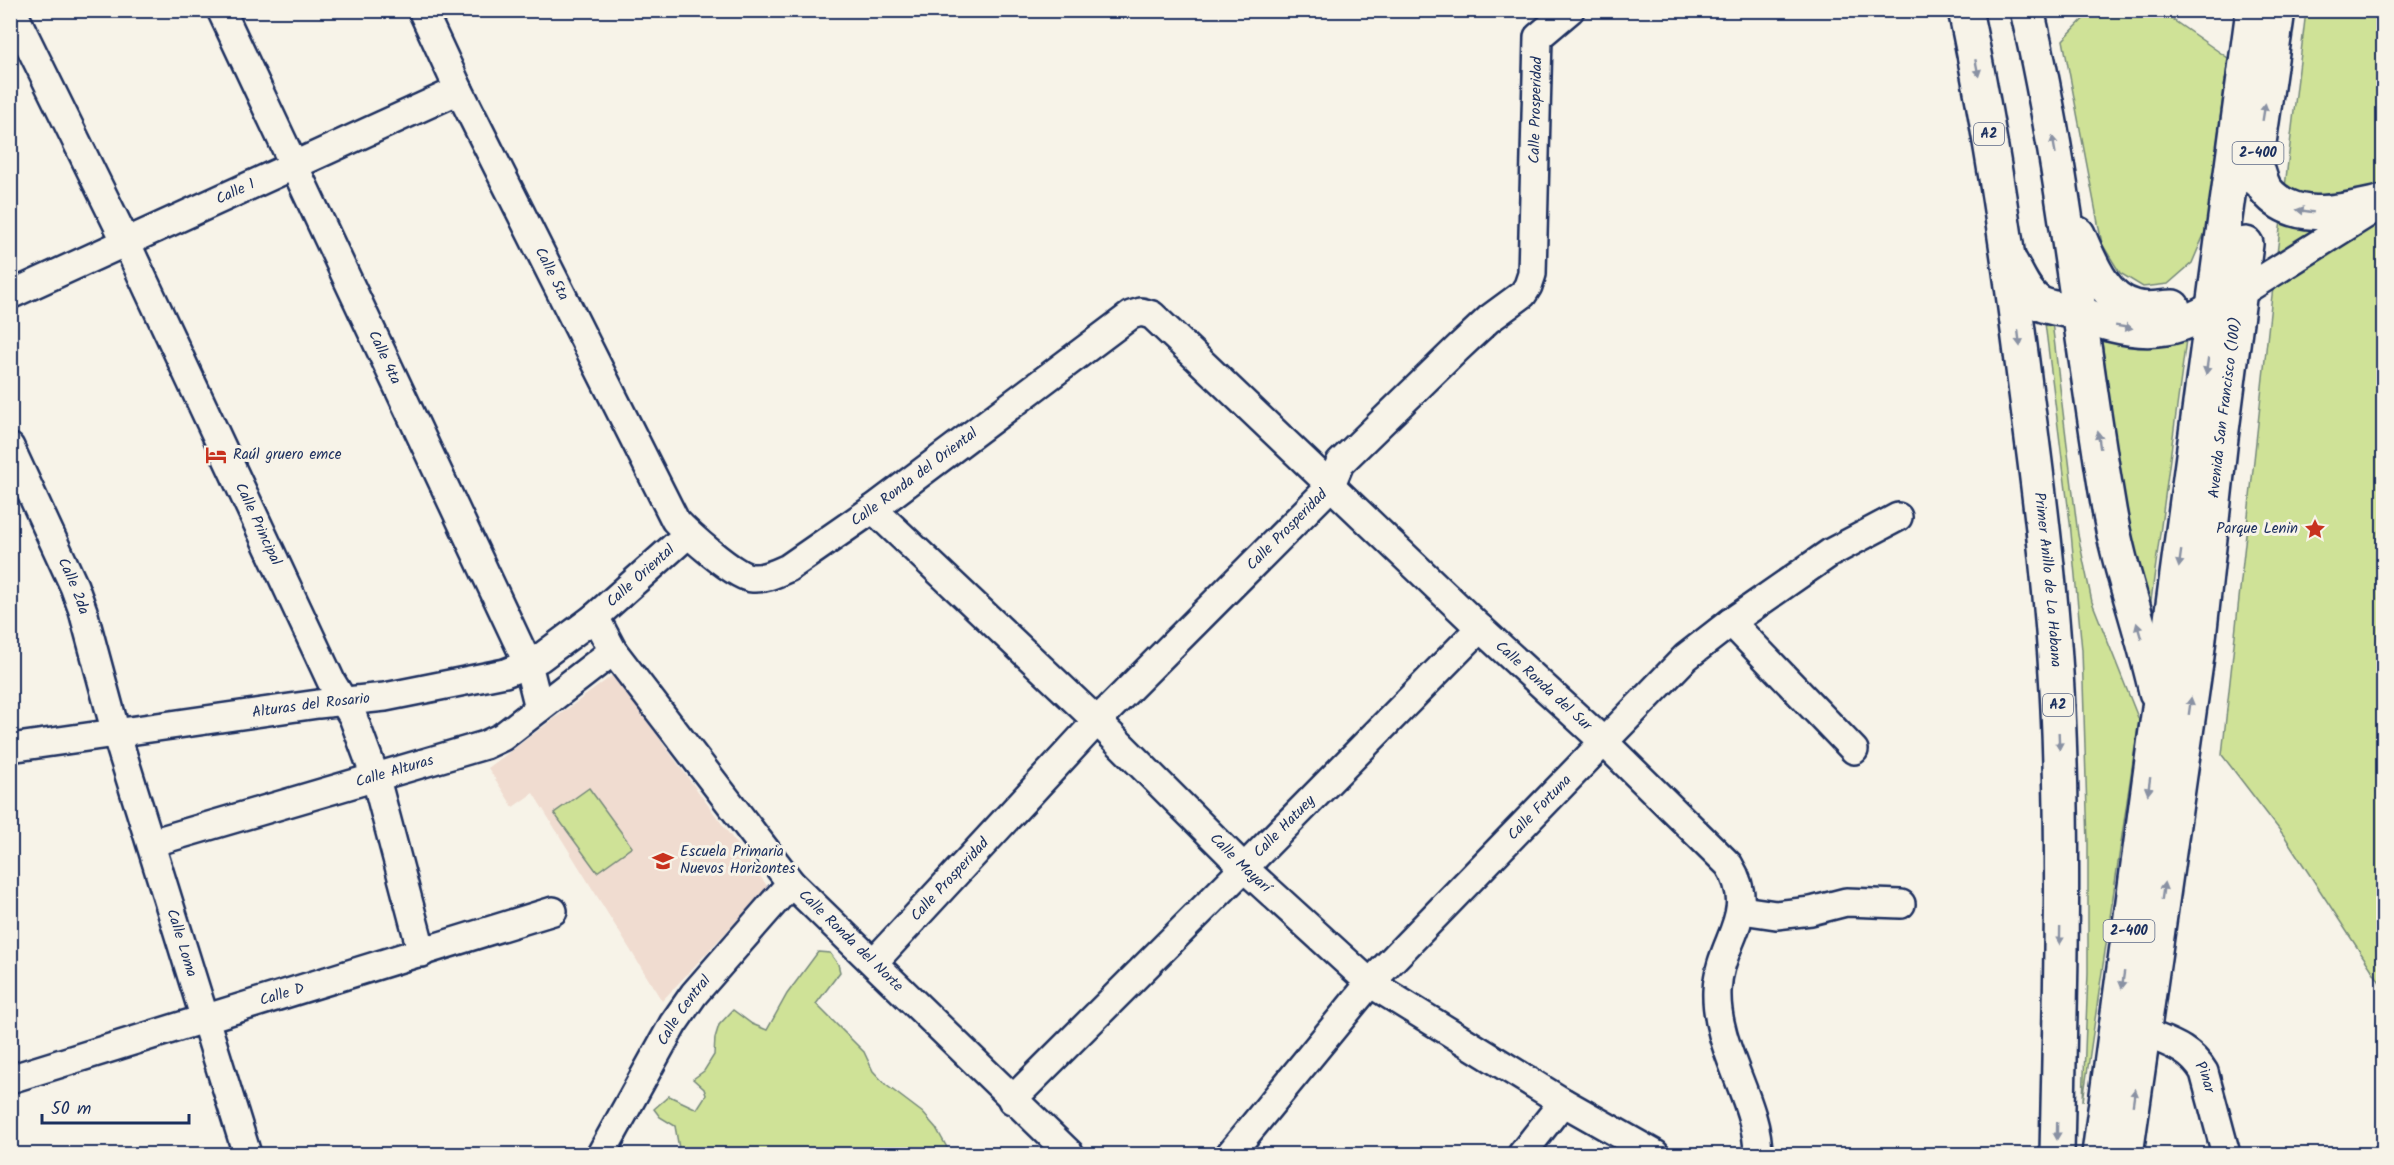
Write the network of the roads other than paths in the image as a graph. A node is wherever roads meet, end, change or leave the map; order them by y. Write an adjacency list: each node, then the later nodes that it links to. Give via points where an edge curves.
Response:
1 (12, 10): 14 (street, Calle Principal)
2 (221, 10): 10 (street, Calle 4ta)
3 (422, 10): 9 (street, Calle 5ta)
4 (1570, 10): 22 (street, Calle Prosperidad, via 1538,37 1532,274 1528,286 1340,463)
5 (1965, 10): 15 (highway, Primer Anillo de La Habana / A2, one-way to 15)
6 (2027, 10): 12 (highway, one-way to 6)
7 (2253, 10): 11 (highway, Avenida San Francisco (100) / 2-400)
8 (2278, 10): 11 (highway, Avenida San Francisco (100) / 2-400, one-way to 8)
9 (459, 90): 10 (street, Calle 1); 25 (street, Calle 5ta, via 664,500)
10 (292, 166): 14 (street, Calle 1); 30 (street, Calle 4ta)
11 (2244, 169): 13 (highway, one-way to 11, via 2313,213 2289,207); 17 (highway, Avenida San Francisco (100) / 2-400); 18 (highway, via 2213,260 2193,292)
12 (2064, 202): 18 (highway, via 2090,259 2111,293 2135,308); 19 (highway)
13 (2384, 203): 17 (street)
14 (126, 242): 16 (street, Calle 1); 31 (street, Calle Principal)
15 (2009, 259): 19 (highway, via 2025,289 2042,304); 62 (highway, Primer Anillo de La Habana / A2, one-way to 62, via 2051,604 2057,697 2061,839)
16 (10, 295)
17 (2227, 302): 18 (highway); 19 (highway, one-way to 17, via 2111,325 2157,330 2185,324); 33 (highway, Avenida San Francisco (100) / 2-400, one-way to 33); 40 (highway, Avenida San Francisco (100) / 2-400, one-way to 17, via 2221,438)
18 (2166, 307)
19 (2080, 313): 33 (highway, one-way to 19, via 2108,505)
20 (1131, 315): 22 (street, Calle Ronda del Sur, via 1152,315); 23 (street, Calle Ronda del Oriental)
21 (10, 447): 35 (street, Calle 2da, via 80,603)
22 (1330, 487): 28 (street, Calle Ronda del Sur); 34 (street, Calle Prosperidad)
23 (873, 508): 25 (street, Calle Ronda del Oriental, via 788,568 751,579); 34 (street, Calle Mayarí)
24 (1898, 517): 27 (street, Calle Fortuna, via 1830,553)
25 (688, 534): 26 (street, Calle Oriental)
26 (595, 617): 29 (street, Calle Ronda del Norte); 30 (street, Alturas del Rosario)
27 (1731, 622): 36 (street, Calle Fortuna, via 1686,657); 38 (street)
28 (1480, 628): 36 (street, Calle Ronda del Sur); 42 (street, Calle Hatuey)
29 (613, 651): 32 (street, Calle Alturas); 43 (street, Calle Ronda del Norte)
30 (528, 664): 31 (street, Alturas del Rosario, via 505,673); 32 (street, Calle 4ta)
31 (344, 702): 35 (street, Alturas del Rosario); 39 (street, Calle Principal)
32 (539, 708): 39 (street, Calle Alturas, via 502,737 485,745)
33 (2159, 708): 40 (highway); 63 (highway, 2-400, one-way to 63)
34 (1097, 721): 42 (street, Calle Mayarí); 48 (street, Calle Prosperidad)
35 (116, 733): 37 (street, Alturas del Rosario); 41 (street, Calle Loma)
36 (1603, 741): 45 (street, Calle Ronda del Sur, via 1729,865 1738,880); 49 (street, Calle Fortuna)
37 (10, 748)
38 (1854, 750)
39 (376, 779): 41 (street, Calle Alturas); 47 (street, Calle Principal)
40 (2176, 806): 51 (highway, Avenida San Francisco (100), one-way to 40)
41 (151, 843): 50 (street, Calle Loma)
42 (1244, 868): 49 (street, Calle Mayarí); 53 (street, Calle Hatuey)
43 (791, 883): 48 (street, Calle Ronda del Norte); 56 (street, Calle Central, via 694,994 673,1024)
44 (1901, 904): 45 (street, via 1846,902 1776,915)
45 (1742, 910): 61 (street, Calle Ronda del Sur, via 1721,963 1718,1010 1755,1130)
46 (553, 911): 47 (street, Calle D)
47 (422, 953): 50 (street, Calle D)
48 (874, 962): 53 (street, Calle Ronda del Norte)
49 (1370, 983): 54 (street, Calle Mayarí); 58 (street, Calle Fortuna)
50 (205, 1020): 52 (street, Calle D); 55 (street, Calle Loma)
51 (2143, 1032): 64 (highway, Avenida San Francisco (100), one-way to 51); 65 (street, Pinar, via 2187,1051 2197,1061 2204,1072)
52 (10, 1079)
53 (1012, 1100): 57 (street, Calle Ronda del Norte)
54 (1563, 1102): 59 (street); 60 (street, Calle Mayarí)
55 (247, 1155)
56 (602, 1155)
57 (1070, 1155)
58 (1230, 1155)
59 (1522, 1155)
60 (1655, 1155)
61 (1758, 1155)
62 (2057, 1155)
63 (2099, 1155)
64 (2126, 1155)
65 (2226, 1155)

